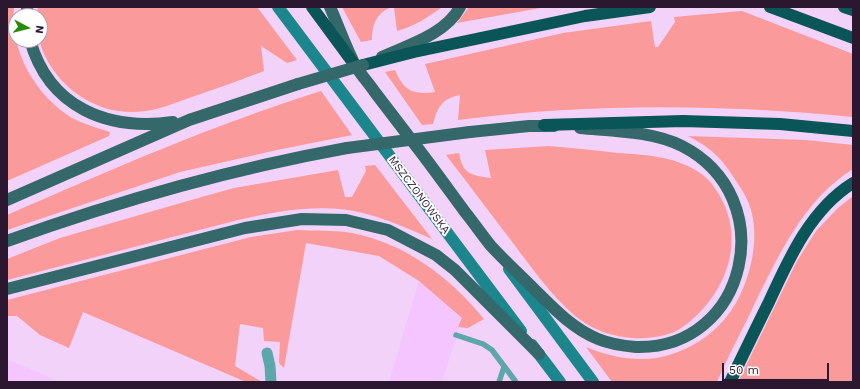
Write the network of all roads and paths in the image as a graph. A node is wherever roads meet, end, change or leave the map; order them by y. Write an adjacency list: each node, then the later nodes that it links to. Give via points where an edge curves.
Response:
1 (278, 7): 24 (main road, MSZCZONOWSKA)
2 (312, 7): 13 (highway)
3 (330, 7): 13 (main road)
4 (460, 7): 12 (main road, via 444,26)
5 (646, 7): 6 (highway); 12 (highway)
6 (650, 7)
7 (770, 7): 10 (highway)
8 (844, 7): 9 (highway)
9 (853, 10)
10 (853, 38)
11 (32, 48): 14 (main road, via 51,84 71,103 94,115 114,122 137,124)
12 (410, 49): 13 (highway)
13 (359, 65): 14 (main road, bridge); 20 (main road)
14 (188, 120): 18 (main road)
15 (544, 125): 16 (highway, via 683,120 780,124); 19 (main road, bridge, via 347,148 295,158 114,205); 20 (main road, via 633,134 665,140 682,146 704,161 718,174 733,197 740,220 742,245 739,267 731,290 712,316 690,334 674,342 655,346 619,345 599,339 569,322)
16 (853, 131)
17 (853, 183): 31 (highway, via 821,212 789,258)
18 (7, 200)
19 (7, 241)
20 (491, 246): 30 (main road)
21 (7, 289): 24 (main road, via 245,228 302,219 346,220 388,230 436,255 456,270)
22 (456, 335): 25 (lane, via 492,350)
23 (267, 353): 26 (street)
24 (539, 354): 29 (main road, MSZCZONOWSKA)
25 (504, 367): 27 (lane); 28 (lane)
26 (271, 382)
27 (499, 382)
28 (516, 382)
29 (560, 382)
30 (593, 382)
31 (730, 382)

